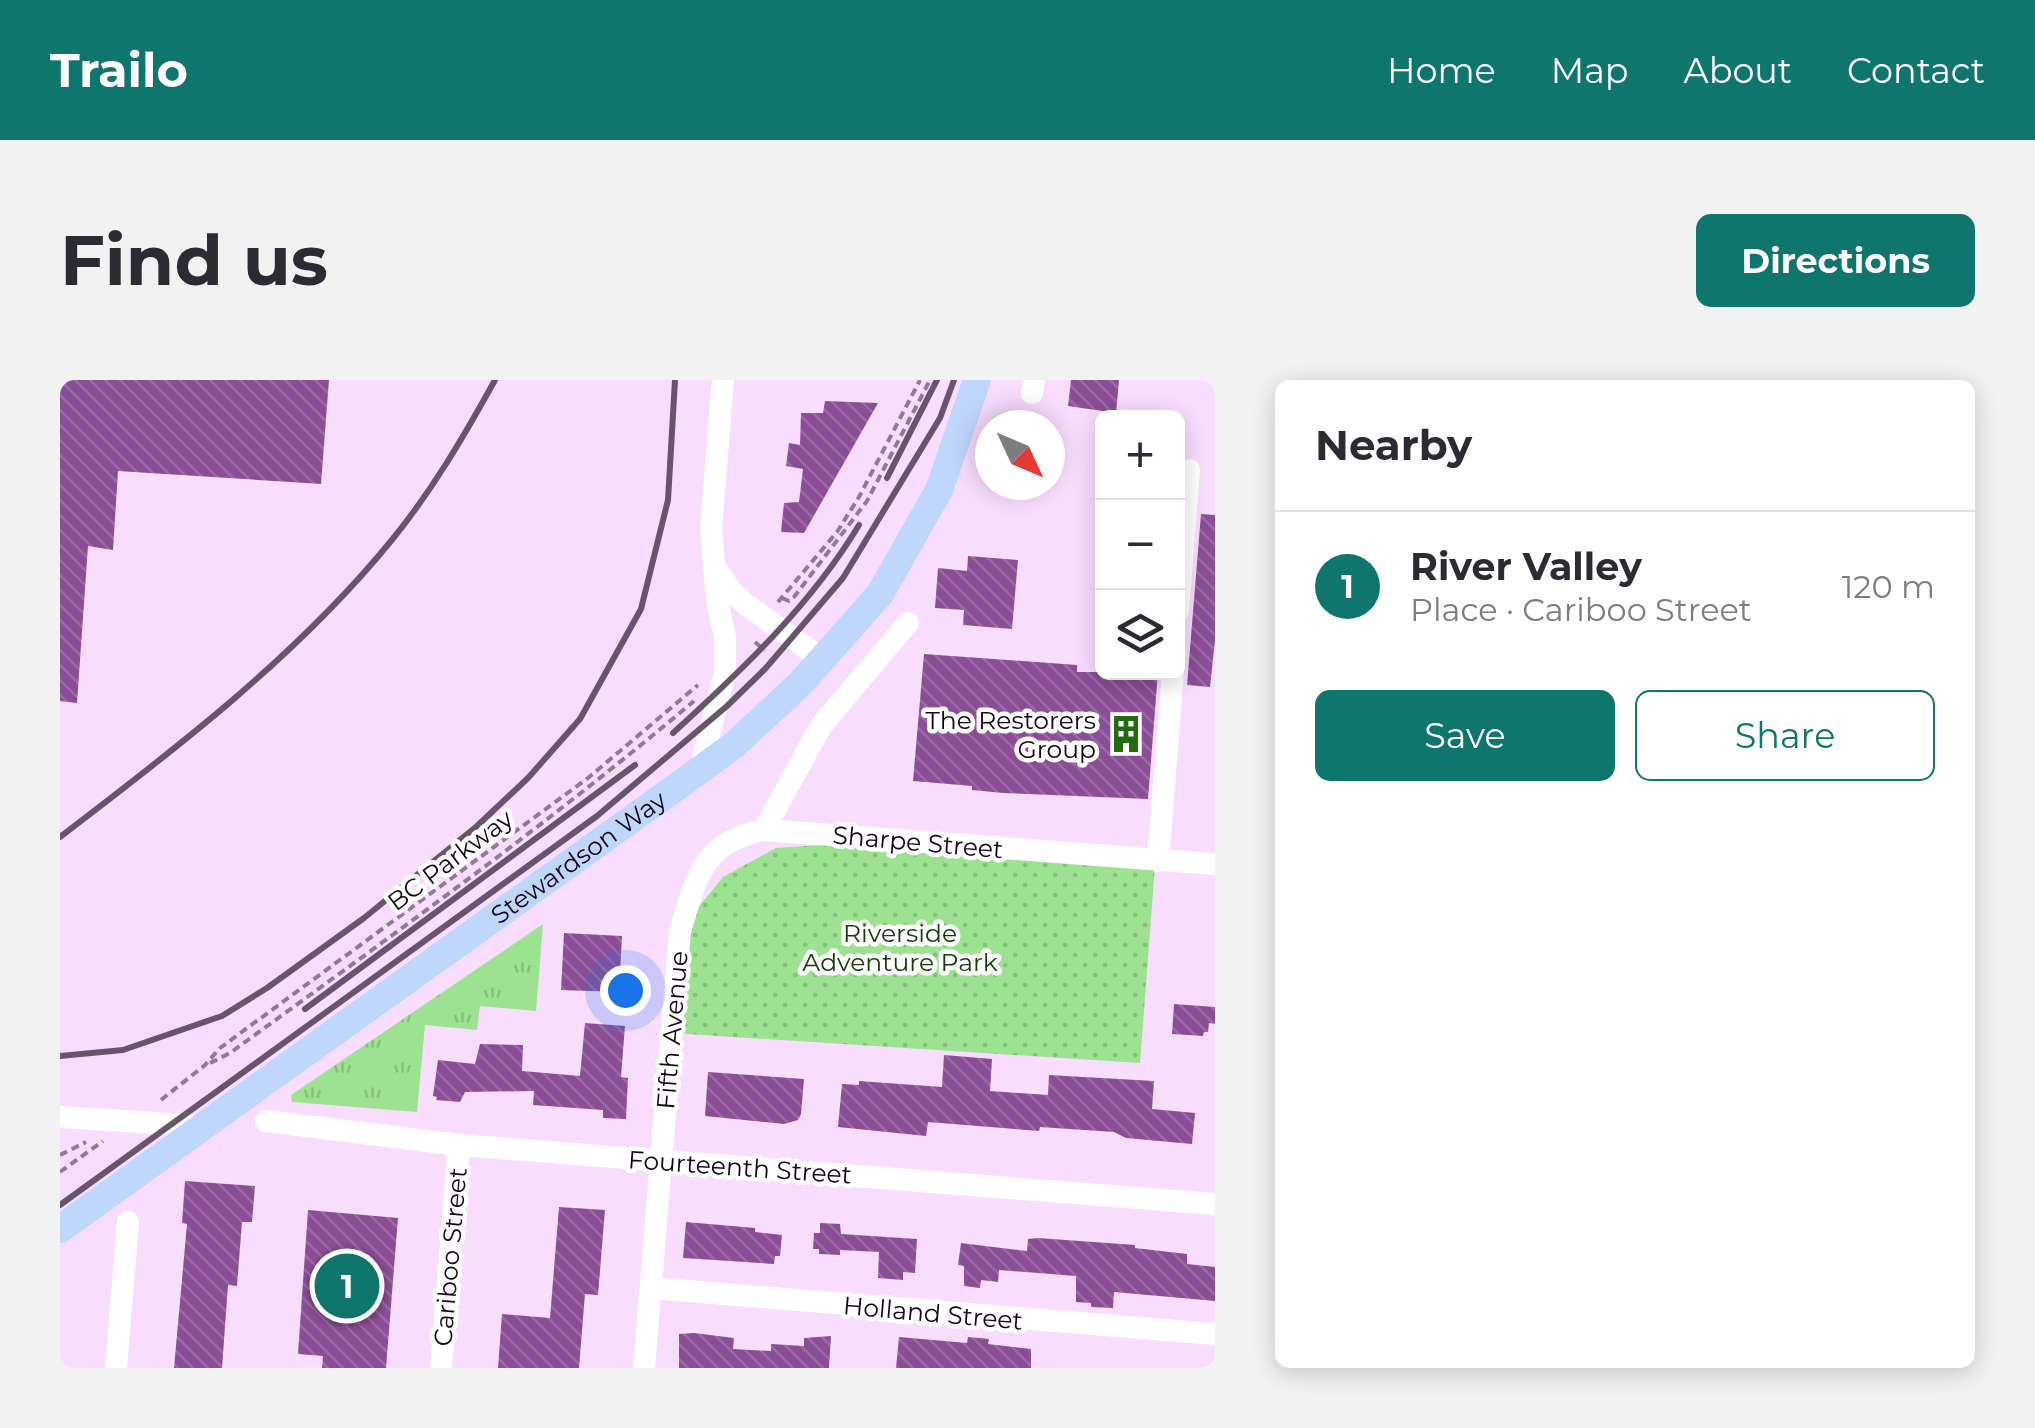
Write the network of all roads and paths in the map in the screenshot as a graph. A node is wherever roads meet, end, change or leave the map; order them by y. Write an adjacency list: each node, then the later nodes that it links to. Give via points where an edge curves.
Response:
1 (723, 380): 6 (street, via 710,528)
2 (920, 380): 3 (path, via 860,497 782,598 789,601 816,572 868,501)
3 (930, 380)
4 (976, 380): 11 (main road, Stewardson Way, via 939,490 880,594)
5 (1189, 470): 7 (street)
6 (717, 570): 11 (street, via 744,602); 15 (street, via 725,673)
7 (1180, 590)
8 (908, 624): 16 (street, via 821,726)
9 (755, 642): 10 (path)
10 (765, 651)
11 (823, 660): 15 (main road, Stewardson Way)
12 (710, 675): 20 (path, BC Parkway, via 588,778 220,1048)
13 (1172, 680): 17 (street)
14 (702, 694): 20 (path, BC Parkway, via 389,938)
15 (700, 770): 24 (main road, Stewardson Way)
16 (764, 830): 17 (street, Sharpe Street); 19 (street, Sharpe Street, via 739,835 700,866)
17 (1158, 861): 18 (street, Sharpe Street)
18 (1215, 864)
19 (680, 931): 27 (street, Fifth Avenue)
20 (206, 1065): 21 (path, BC Parkway)
21 (148, 1110)
22 (60, 1117): 24 (street)
23 (266, 1121): 25 (street, Fourteenth Street)
24 (201, 1126): 31 (main road, Stewardson Way)
25 (459, 1146): 27 (street, Fourteenth Street); 35 (street, Cariboo Street)
26 (60, 1154): 28 (path, via 92,1140 97,1146)
27 (661, 1161): 29 (street, Fourteenth Street); 32 (street, Fifth Avenue)
28 (60, 1172)
29 (1215, 1204)
30 (128, 1222): 34 (street)
31 (60, 1229)
32 (651, 1288): 33 (street, Holland Street); 36 (street, Fifth Avenue)
33 (1215, 1334)
34 (116, 1368)
35 (440, 1368)
36 (644, 1368)

